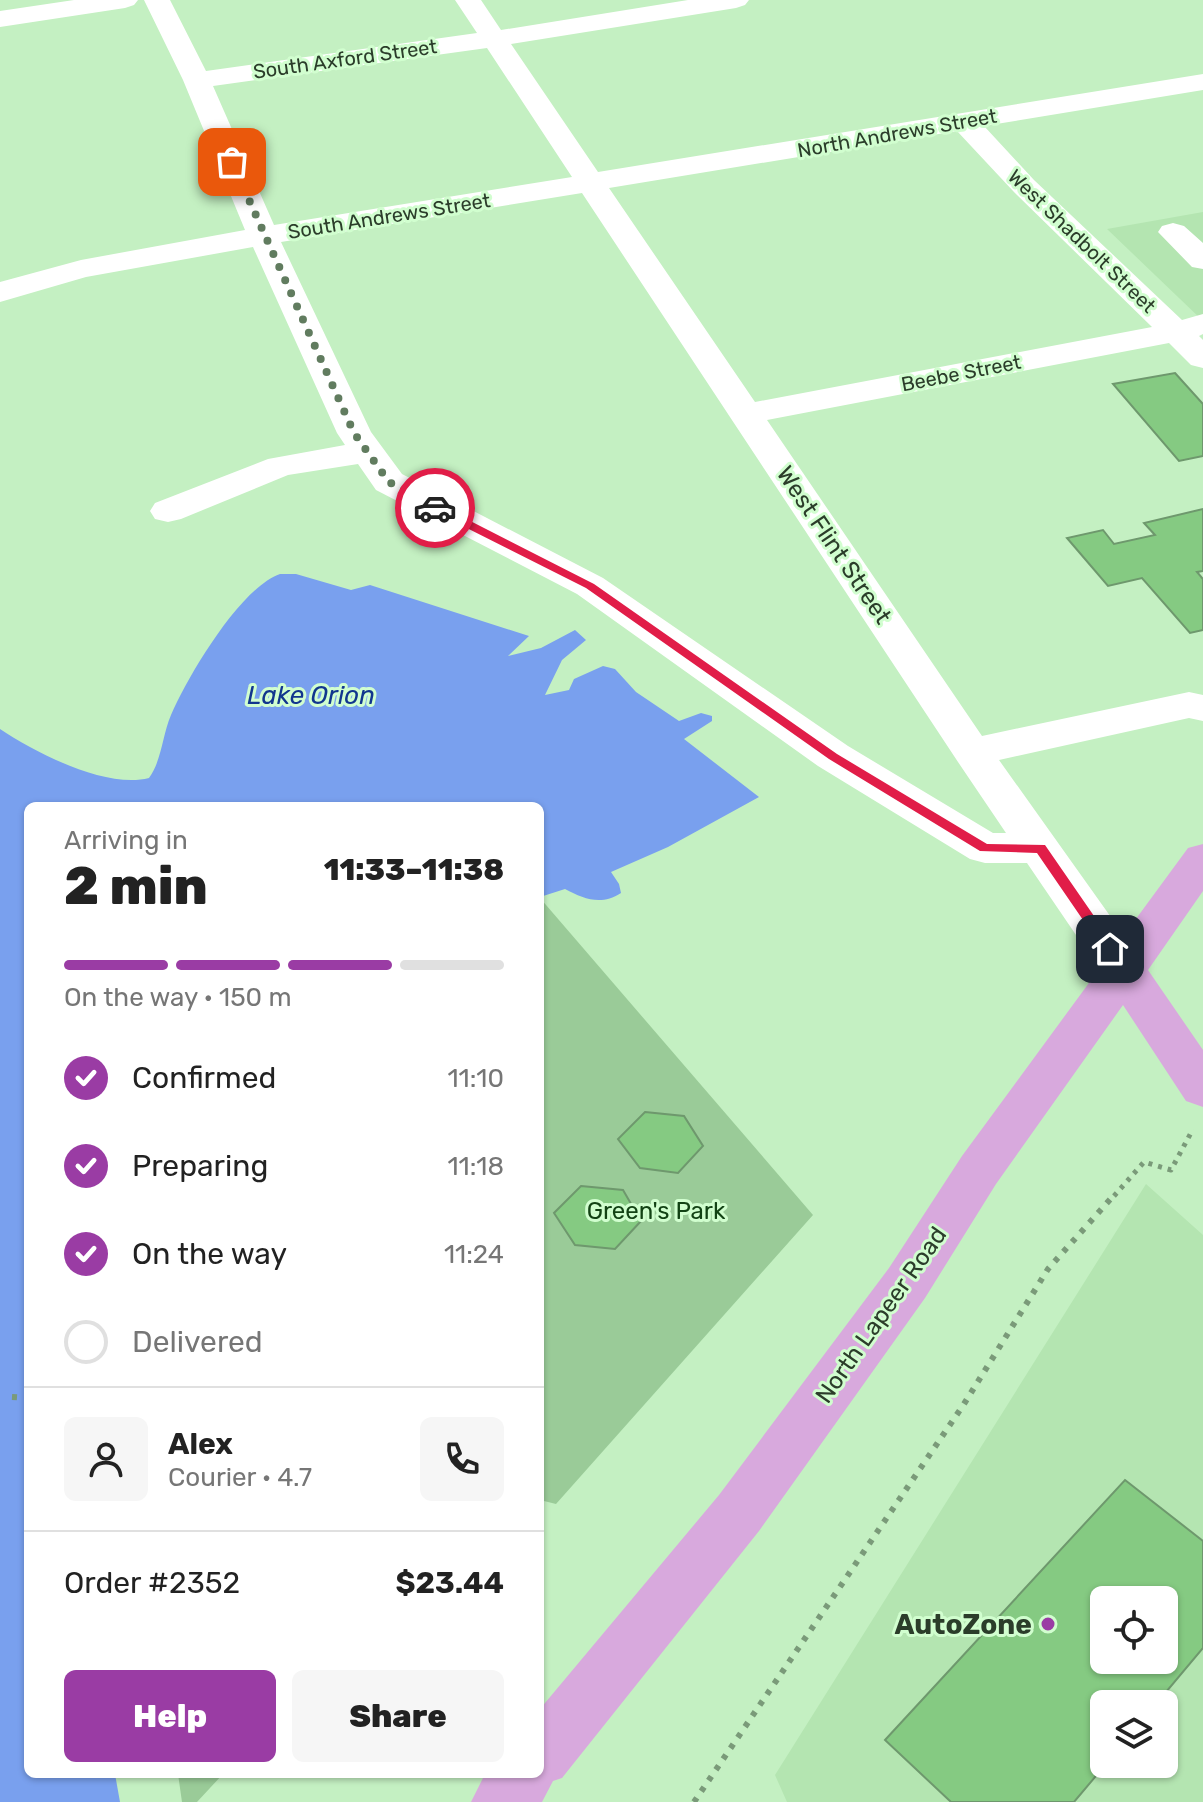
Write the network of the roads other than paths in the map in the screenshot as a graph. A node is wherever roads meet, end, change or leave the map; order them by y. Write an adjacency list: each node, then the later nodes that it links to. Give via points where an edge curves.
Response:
1 (125, 0): 5 (street)
2 (157, 0): 7 (street)
3 (468, 0): 6 (street, West Flint Street)
4 (736, 0): 6 (street, South Axford Street)
5 (0, 19)
6 (494, 39): 7 (street, South Axford Street); 10 (street, West Flint Street)
7 (197, 80): 12 (street)
8 (1203, 82): 9 (street, North Andrews Street)
9 (963, 121): 10 (street, North Andrews Street); 15 (street, West Shadbolt Street, via 1024,186)
10 (592, 184): 12 (street, South Andrews Street); 17 (street, West Flint Street)
11 (1173, 232): 13 (street)
12 (263, 236): 14 (street, South Andrews Street, via 81,269); 18 (street)
13 (1203, 260)
14 (0, 292)
15 (1190, 328): 16 (street, West Shadbolt Street); 17 (street, Beebe Street)
16 (1203, 358)
17 (746, 414): 21 (street, West Flint Street)
18 (366, 452): 19 (street, via 280,466); 22 (street, via 389,482 590,586 833,756 985,848)
19 (168, 511)
20 (1203, 708): 21 (street, via 1189,705)
21 (972, 752): 22 (street, West Flint Street)
22 (1041, 848): 24 (street, West Flint Street)
23 (1203, 859): 24 (main road, North Lapeer Road)
24 (1124, 970): 25 (main road, West Flint Street); 26 (main road, North Lapeer Road, via 979,1170 907,1283 739,1513)
25 (1200, 1105)
26 (544, 1751)
27 (522, 1778): 28 (main road)
28 (502, 1802)

